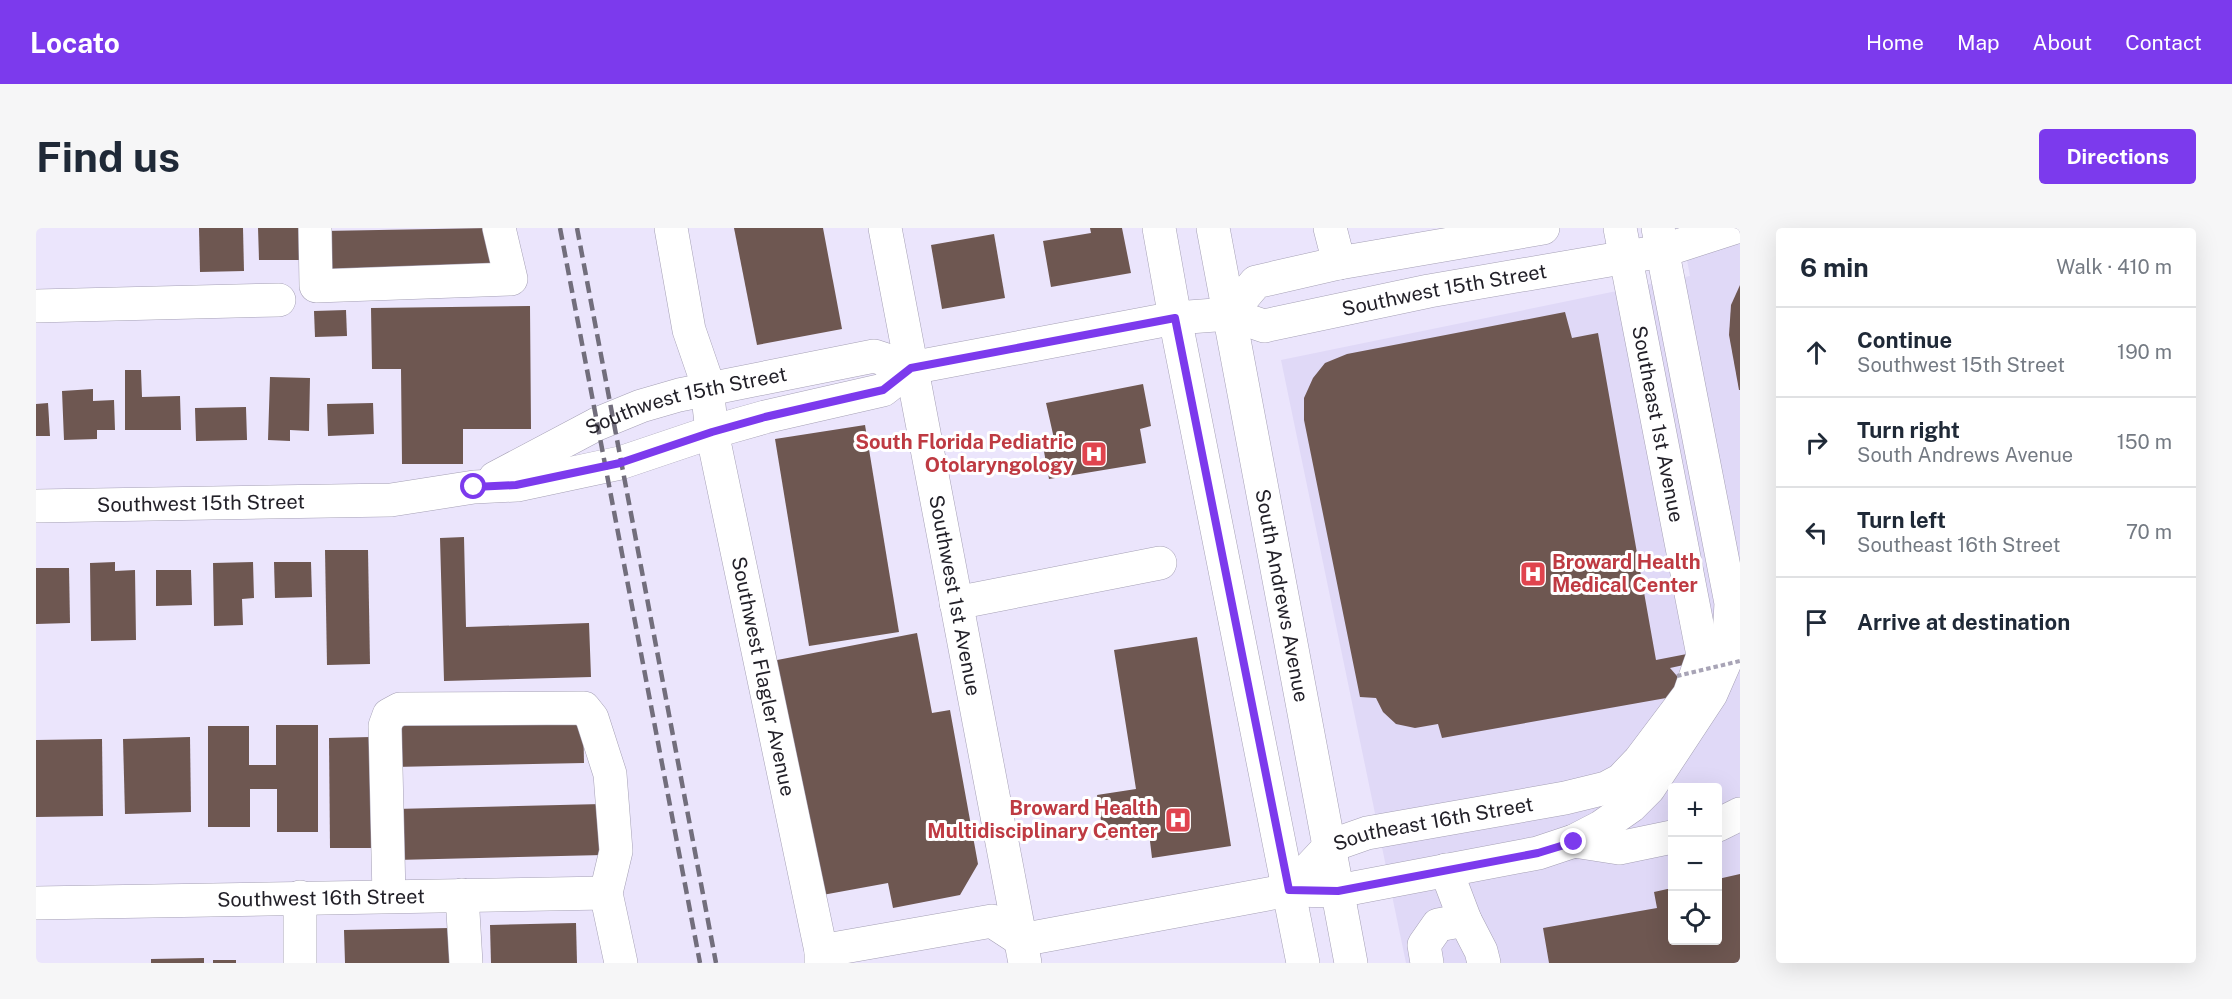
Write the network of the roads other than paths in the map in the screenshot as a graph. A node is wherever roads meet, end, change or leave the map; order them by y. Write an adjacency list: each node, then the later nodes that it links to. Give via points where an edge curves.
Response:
1 (315, 228): 2 (street, via 316,286 511,279)
2 (499, 228)
3 (671, 228): 20 (street, Southwest Flagler Avenue, via 689,330)
4 (885, 228): 19 (street, Southwest 1st Avenue)
5 (1160, 228): 18 (street)
6 (1213, 228): 17 (street, South Andrews Avenue)
7 (1330, 228): 13 (street)
8 (1543, 228): 12 (street)
9 (1733, 228): 10 (street, Southwest 15th Street)
10 (1660, 240): 11 (street, Southwest 15th Street); 26 (street, Southeast 1st Avenue, via 1731,603)
11 (1623, 243): 14 (street, Southwest 15th Street); 26 (street, Southeast 1st Avenue)
12 (1420, 250): 13 (street); 14 (street)
13 (1339, 263): 17 (street, via 1256,282)
14 (1430, 291): 17 (street, Southwest 15th Street, via 1264,326)
15 (279, 300): 16 (street)
16 (36, 306)
17 (1229, 314): 18 (street, Southwest 15th Street); 32 (street, South Andrews Avenue)
18 (1175, 318): 19 (street, Southwest 15th Street); 34 (street)
19 (911, 368): 20 (street, Southwest 15th Street, via 874,356); 21 (street, Southwest 15th Street, via 883,390); 25 (street, Southwest 1st Avenue)
20 (708, 388): 21 (street, Southwest Flagler Avenue); 22 (street, Southwest 15th Street, via 613,417)
21 (712, 432): 22 (street, Southwest 15th Street, via 613,465 516,485); 43 (street, Southwest Flagler Avenue)
22 (474, 487): 23 (street, Southwest 15th Street, via 391,500)
23 (36, 506)
24 (1160, 563): 25 (street)
25 (956, 603): 42 (street, Southwest 1st Avenue)
26 (1726, 668): 27 (street, Southeast 16th Street, via 1689,695 1621,780 1606,788); 31 (street, via 1649,788 1631,806)
27 (1565, 798): 31 (street); 32 (street, Southeast 16th Street, via 1367,833)
28 (1740, 814): 29 (street)
29 (1722, 823)
30 (1668, 838): 31 (street, via 1619,848)
31 (1574, 842): 33 (street, via 1538,853)
32 (1330, 846): 34 (street, Southeast 16th Street); 35 (street, South Andrews Avenue)
33 (1446, 870): 35 (street); 41 (street)
34 (1289, 890): 35 (street); 42 (street); 47 (street)
35 (1338, 891): 48 (street, South Andrews Avenue)
36 (606, 892): 37 (street, Southwest 16th Street); 38 (street, via 616,851 610,774 592,718 585,708 400,709 389,715 385,726); 46 (street)
37 (462, 895): 38 (street, Southwest 16th Street); 45 (street)
38 (389, 896): 39 (street, Southwest 16th Street)
39 (300, 897): 40 (street, Southwest 16th Street); 44 (street)
40 (36, 903)
41 (1465, 920): 49 (street, via 1438,925 1424,945); 50 (street)
42 (1018, 955): 43 (street, via 992,921)
43 (821, 957)
44 (300, 963)
45 (466, 963)
46 (621, 963)
47 (1303, 963)
48 (1351, 963)
49 (1427, 963)
50 (1484, 963)

